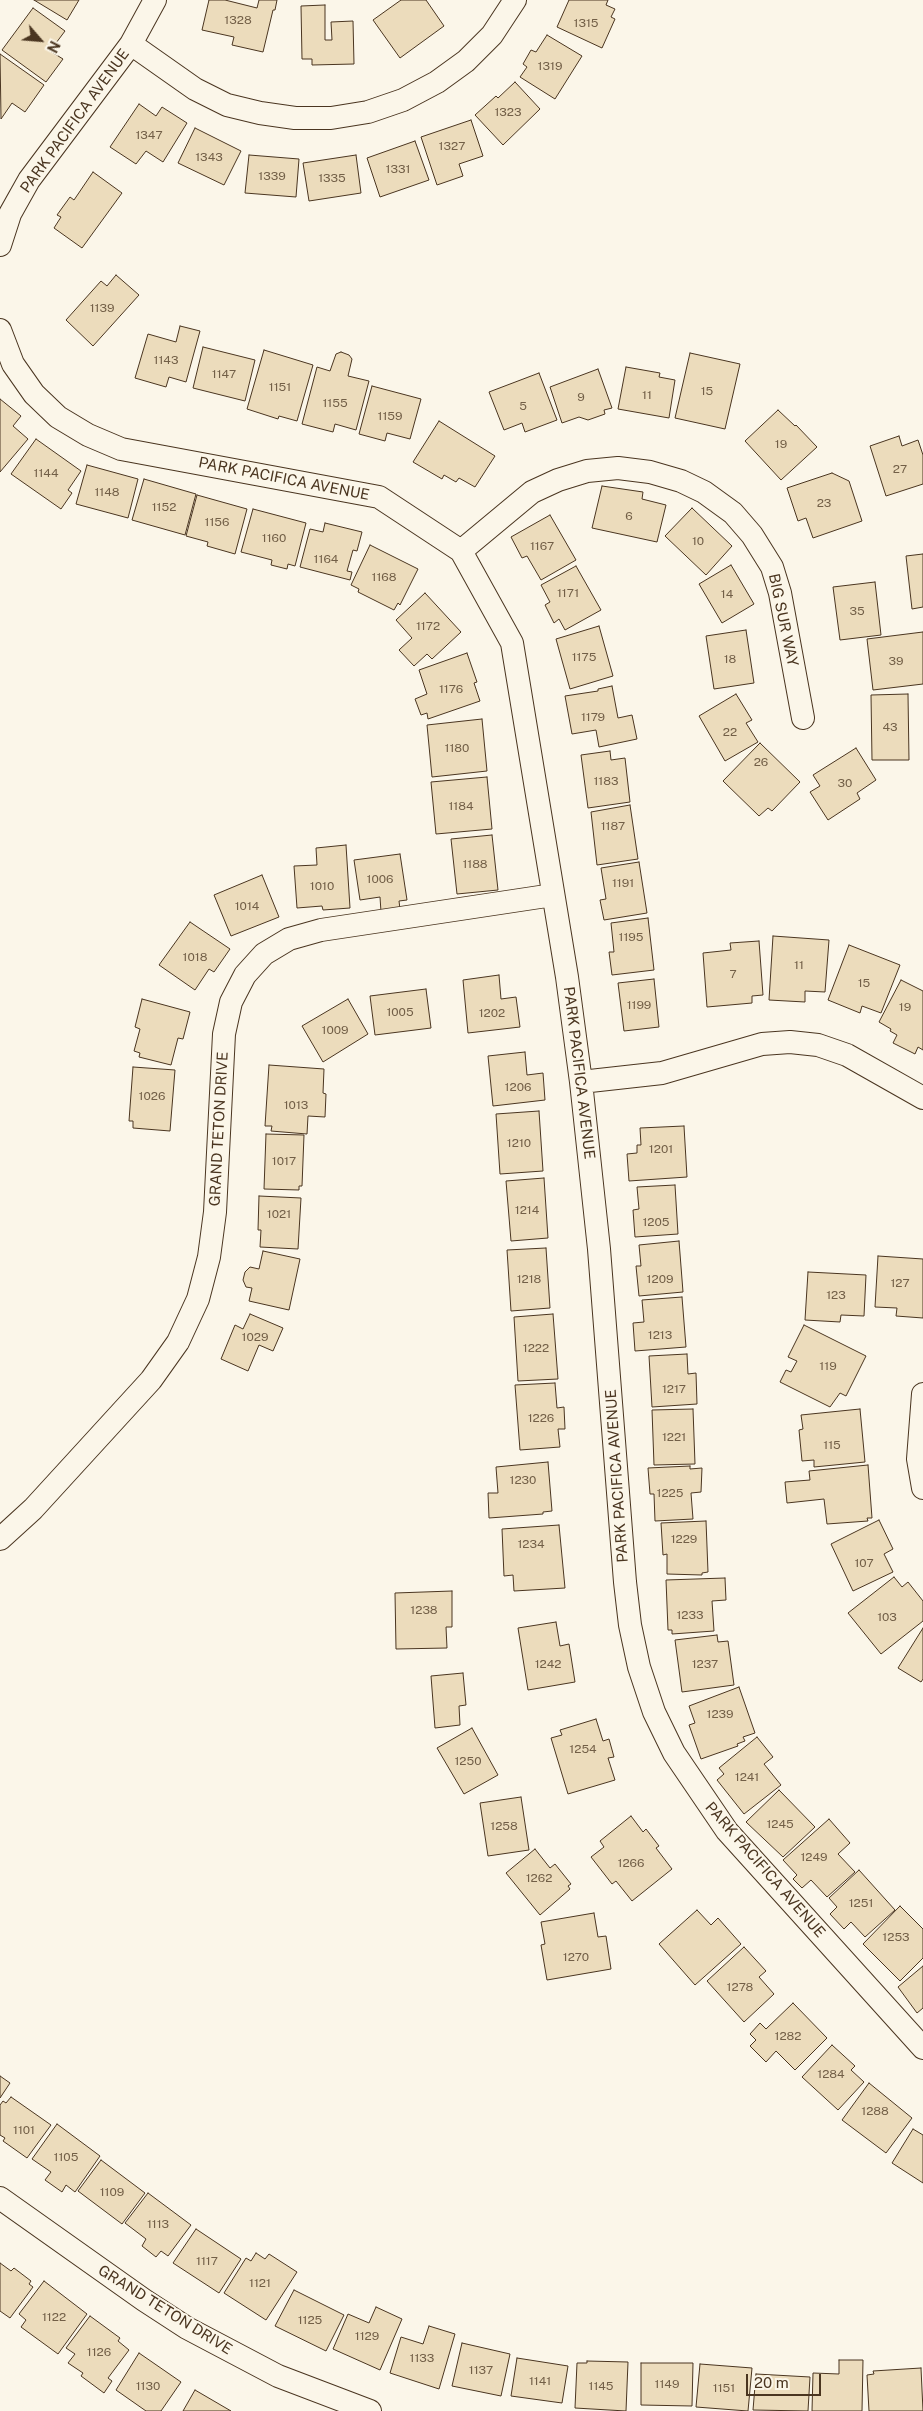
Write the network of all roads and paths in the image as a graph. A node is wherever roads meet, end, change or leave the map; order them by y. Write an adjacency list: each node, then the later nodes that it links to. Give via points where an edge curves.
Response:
1 (155, 0): 3 (street, PARK PACIFICA AVENUE)
2 (515, 0): 3 (street, via 492,35 437,82 403,100 331,118 295,118 227,105 164,70)
3 (131, 44): 4 (street, PARK PACIFICA AVENUE, via 29,180 10,214)
4 (0, 245)
5 (0, 330): 6 (street, PARK PACIFICA AVENUE, via 13,364 34,394 58,417 88,435 121,449 379,497)
6 (461, 551): 7 (street, BIG SUR WAY, via 532,492 587,471 618,468 650,472 704,492 733,513 752,535 772,567 780,593); 8 (street, PARK PACIFICA AVENUE, via 512,643)
7 (803, 718)
8 (554, 895): 9 (street, PARK PACIFICA AVENUE); 13 (street, GRAND TETON DRIVE, via 321,930 280,944 264,954 245,975 231,1002 224,1034 215,1212 209,1257 198,1299 178,1342 151,1380 33,1509)
9 (581, 1082): 10 (street, via 662,1074 762,1044 790,1042 818,1044 847,1056); 14 (street, PARK PACIFICA AVENUE, via 600,1259 630,1624 639,1668 654,1712 674,1752 727,1831)
10 (923, 1098)
11 (923, 1394): 12 (street, via 918,1460)
12 (923, 1488)
13 (0, 1539)
14 (923, 2048)
15 (0, 2198): 16 (street, GRAND TETON DRIVE, via 187,2328 278,2376)
16 (370, 2411)

